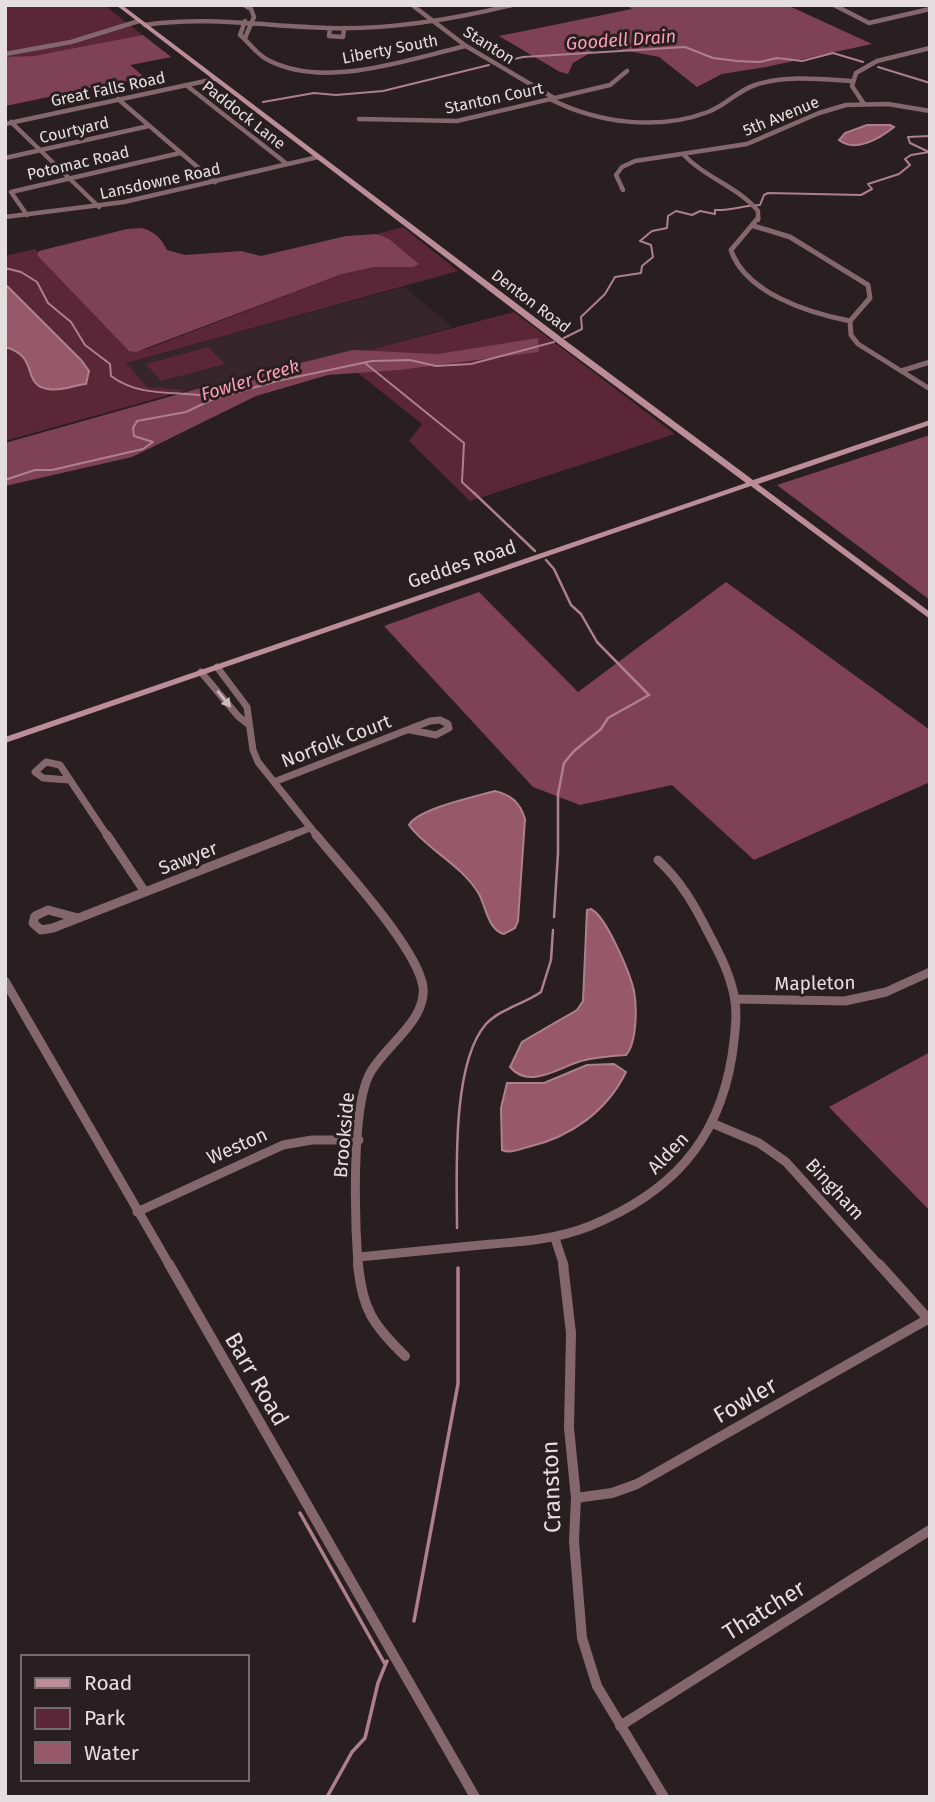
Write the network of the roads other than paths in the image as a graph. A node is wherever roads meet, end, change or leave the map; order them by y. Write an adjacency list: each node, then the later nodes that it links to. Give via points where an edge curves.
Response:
1 (118, 5): 11 (street, Denton Road)
2 (242, 5): 8 (street); 10 (street, via 254,12)
3 (512, 5): 7 (street)
4 (834, 5): 6 (street, via 867,23)
5 (412, 6): 7 (street); 9 (street)
6 (930, 9)
7 (431, 20): 9 (street); 14 (street)
8 (244, 21): 10 (street); 11 (street); 15 (street, via 239,32)
9 (423, 21): 13 (street); 14 (street)
10 (253, 22): 12 (street); 15 (street)
11 (144, 25): 18 (street); 20 (street, Denton Road)
12 (330, 28): 13 (street); 13 (street, via 329,36 335,38 343,37)
13 (344, 28)
14 (448, 34): 16 (street, Stanton)
15 (245, 38): 16 (street, Liberty South, via 251,48 276,64 325,72)
16 (466, 46): 23 (street, Stanton)
17 (930, 48): 21 (street, via 877,61 861,69)
18 (5, 54)
19 (627, 71): 23 (street, Stanton Court, via 610,85)
20 (215, 79): 22 (street, Great Falls Road); 34 (street, Denton Road)
21 (852, 81): 25 (street); 26 (street, via 769,82 708,111 670,120 612,118)
22 (186, 85): 24 (street, Great Falls Road); 36 (street, Paddock Lane)
23 (554, 98): 26 (street); 26 (street, via 562,107); 28 (street, Stanton Court, via 450,122)
24 (118, 99): 29 (street, Great Falls Road); 30 (street)
25 (864, 104): 27 (street, 5th Avenue); 33 (street, 5th Avenue, via 823,111 750,144)
26 (574, 110)
27 (930, 111)
28 (359, 119)
29 (8, 123): 31 (street)
30 (149, 126): 31 (street, Courtyard); 32 (street)
31 (40, 150): 35 (street, Courtyard); 37 (street)
32 (180, 153): 37 (street, Potomac Road); 38 (street)
33 (683, 154): 39 (street, 5th Avenue, via 625,165 616,175); 43 (street, via 694,168 756,208 759,217)
34 (318, 157): 36 (street, Lansdowne Road); 49 (street, Denton Road)
35 (5, 158)
36 (288, 164): 38 (street, Lansdowne Road)
37 (69, 178): 40 (street); 41 (street, Potomac Road, via 11,192)
38 (215, 182): 40 (street, Lansdowne Road)
39 (622, 190)
40 (99, 207): 41 (street, Lansdowne Road)
41 (27, 215): 42 (street, Lansdowne Road)
42 (5, 217)
43 (754, 226): 44 (street, via 790,237 868,285 870,298); 44 (street, via 732,250 739,268 806,310)
44 (850, 321): 46 (street, via 854,340)
45 (930, 362): 46 (street)
46 (901, 371): 47 (street)
47 (930, 390)
48 (930, 422): 49 (street, Geddes Road)
49 (752, 481): 50 (street, Denton Road); 51 (street, Geddes Road)
50 (930, 616)
51 (217, 667): 52 (street, Geddes Road); 53 (street, Brookside, via 246,704)
52 (201, 672): 53 (street, one-way to 53); 55 (street, Geddes Road)
53 (249, 725): 57 (street, Brookside, via 254,756)
54 (410, 730): 57 (street, Norfolk Court)
55 (5, 740)
56 (69, 780): 60 (street)
57 (274, 782): 58 (street, Brookside)
58 (310, 828): 60 (street, Sawyer); 66 (street, Brookside, via 405,946 420,972 421,1000 414,1021 367,1079)
59 (658, 860): 64 (street, Alden, via 682,883 730,976)
60 (145, 892): 61 (street, Sawyer)
61 (78, 918): 61 (street, Sawyer, via 45,930 33,923 35,916 48,910)
62 (930, 972): 64 (street, Mapleton, via 895,989 845,1001)
63 (5, 981): 67 (street, Barr Road)
64 (737, 999): 65 (street, Alden, via 728,1079)
65 (715, 1124): 68 (street, Alden, via 683,1167 641,1202); 70 (street, Bingham, via 752,1139 786,1162)
66 (359, 1140): 67 (street, Weston, via 283,1145); 69 (street, Brookside)
67 (137, 1212): 75 (street, Barr Road)
68 (555, 1238): 69 (street, Alden); 72 (street, Cranston, via 564,1267 571,1333 569,1428)
69 (359, 1257): 71 (street, Brookside, via 368,1312)
70 (929, 1320): 72 (street, Fowler, via 637,1484)
71 (405, 1356)
72 (576, 1498): 74 (street, Cranston, via 574,1541 582,1638 597,1686)
73 (930, 1530): 74 (street, Thatcher)
74 (620, 1726): 76 (street, Cranston)
75 (475, 1797)
76 (664, 1797)

